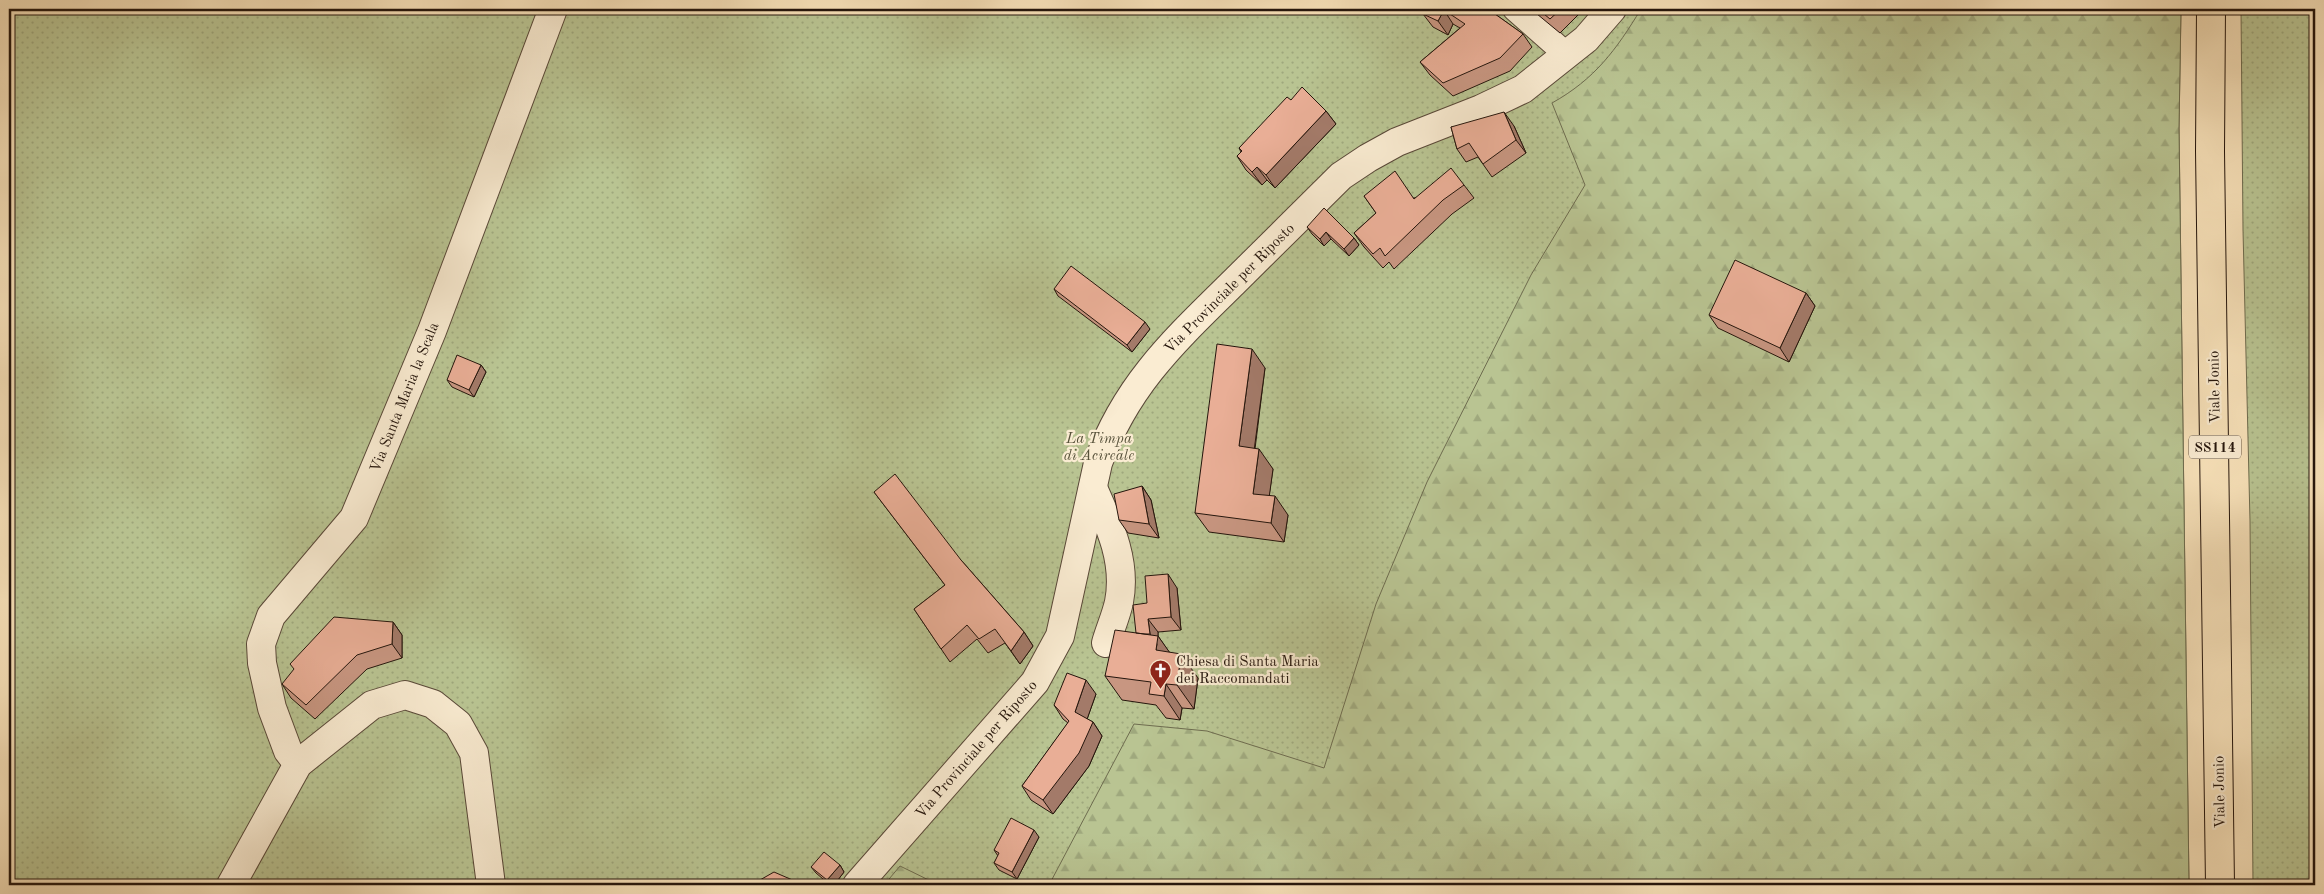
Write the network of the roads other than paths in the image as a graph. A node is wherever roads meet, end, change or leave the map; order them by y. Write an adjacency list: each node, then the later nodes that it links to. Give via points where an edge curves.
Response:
1 (553, 9): 8 (street, Via Santa Maria la Scala, via 432,331 354,518 271,616 260,644 272,708 288,751)
2 (1515, 9): 5 (street)
3 (1612, 9): 5 (street, Via Provinciale per Riposto)
4 (2211, 9): 12 (main road, Viale Jonio / SS114)
5 (1567, 55): 6 (street, Via Provinciale per Riposto, via 1523,89 1397,142 1341,176 1167,348 1124,406 1107,439)
6 (1093, 488): 7 (street, via 1114,536 1120,566 1119,601); 11 (street, Via Provinciale per Riposto, via 1060,636 1035,682)
7 (1106, 643)
8 (298, 764): 9 (street); 10 (street, via 372,705 405,695 433,704 458,724 474,753)
9 (231, 885)
10 (491, 885)
11 (857, 885)
12 (2220, 885)

